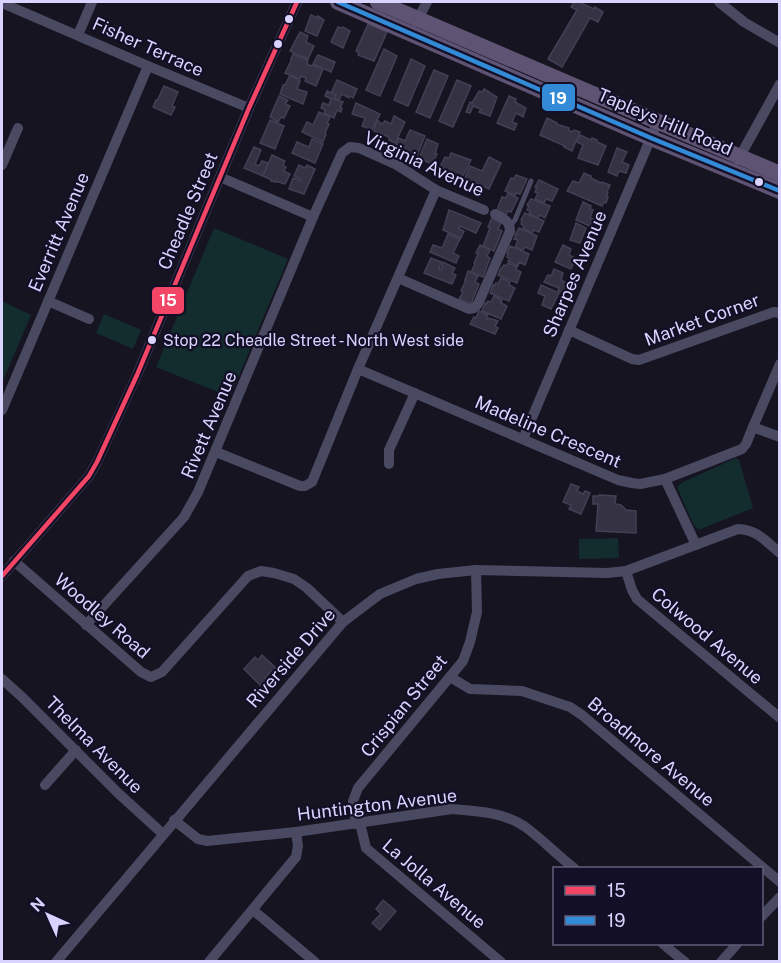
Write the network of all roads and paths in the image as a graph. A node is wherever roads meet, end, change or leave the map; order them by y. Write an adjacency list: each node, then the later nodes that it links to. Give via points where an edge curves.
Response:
1 (92, 2): 9 (street)
2 (297, 2): 13 (street, Cheadle Street)
3 (338, 2): 8 (main road, Tapleys Hill Road)
4 (378, 2): 8 (main road, Tapleys Hill Road)
5 (427, 2): 8 (street)
6 (719, 2): 10 (street)
7 (2, 3): 9 (street, Fisher Terrace)
8 (414, 26): 14 (main road, Tapleys Hill Road); 16 (main road, Tapleys Hill Road)
9 (78, 35): 11 (street, Fisher Terrace)
10 (780, 43)
11 (148, 66): 13 (street, Fisher Terrace); 28 (street, Everritt Avenue)
12 (780, 84): 18 (street)
13 (249, 108): 21 (street, Cheadle Street)
14 (658, 122): 16 (street, Sharpes Avenue); 18 (main road, Tapleys Hill Road)
15 (18, 128): 19 (street)
16 (651, 138): 18 (main road, Tapleys Hill Road); 31 (street, Sharpes Avenue)
17 (350, 147): 23 (street, Virginia Avenue, via 397,165); 25 (street, Rivett Avenue, via 342,153)
18 (736, 164): 20 (main road, Tapleys Hill Road); 24 (main road, Tapleys Hill Road)
19 (2, 165)
20 (780, 174)
21 (220, 177): 25 (street); 44 (street, Cheadle Street, via 98,462)
22 (531, 181): 26 (lane)
23 (436, 190): 26 (street, Virginia Avenue, via 507,220); 27 (street)
24 (780, 191)
25 (313, 217): 39 (street, Rivett Avenue)
26 (510, 226): 27 (street, via 474,308)
27 (398, 278): 33 (street)
28 (48, 301): 30 (street); 35 (street, Everritt Avenue)
29 (780, 313): 31 (street, Market Corner, via 639,360)
30 (89, 319)
31 (569, 330): 38 (street, Sharpes Avenue)
32 (780, 364): 36 (street, Madeline Crescent)
33 (358, 369): 34 (street, Madeline Crescent); 39 (street, via 312,482 300,486)
34 (415, 393): 38 (street, Madeline Crescent); 40 (street, via 389,450)
35 (2, 410)
36 (753, 428): 37 (street); 41 (street, Madeline Crescent, via 742,449)
37 (780, 437)
38 (523, 439): 41 (street, Madeline Crescent, via 618,480 640,484)
39 (216, 452): 49 (street, Rivett Avenue, via 184,517)
40 (389, 464)
41 (665, 479): 42 (street)
42 (696, 545): 43 (street, Riverside Drive, via 738,529 750,530); 46 (street, Riverside Drive)
43 (780, 554)
44 (14, 561): 47 (street, Cheadle Street); 49 (street, Woodley Road)
45 (476, 570): 46 (street, Riverside Drive); 48 (street, Riverside Drive, via 416,579 380,594); 50 (street, Crispian Street, via 477,612 470,642 463,661)
46 (626, 571): 52 (street, Colwood Avenue, via 637,599)
47 (2, 576)
48 (343, 622): 49 (street, Woodley Road, via 294,579 261,571 248,576 162,672 151,677); 55 (street, Riverside Drive)
49 (86, 625)
50 (450, 677): 56 (street, Crispian Street, via 358,788 353,801); 60 (street, Broadmore Avenue, via 470,689 522,692 570,706)
51 (2, 679): 53 (street, Thelma Avenue)
52 (780, 718)
53 (76, 750): 54 (street); 58 (street, Thelma Avenue)
54 (45, 785)
55 (174, 820): 57 (street, Huntington Avenue, via 198,839 207,841); 58 (street, Riverside Drive)
56 (358, 824): 57 (street, Huntington Avenue); 59 (street, Huntington Avenue, via 452,809 490,813 523,826); 71 (street, La Jolla Avenue, via 366,848)
57 (296, 832): 64 (street, via 296,857)
58 (163, 834): 68 (street, Riverside Drive)
59 (573, 867)
60 (762, 867)
61 (763, 868): 62 (street, Broadmore Avenue)
62 (780, 882)
63 (780, 897): 65 (street)
64 (253, 910): 69 (street); 70 (street)
65 (763, 915)
66 (664, 945): 72 (street)
67 (736, 945): 73 (street)
68 (57, 961)
69 (209, 962)
70 (315, 962)
71 (501, 962)
72 (685, 962)
73 (721, 962)

